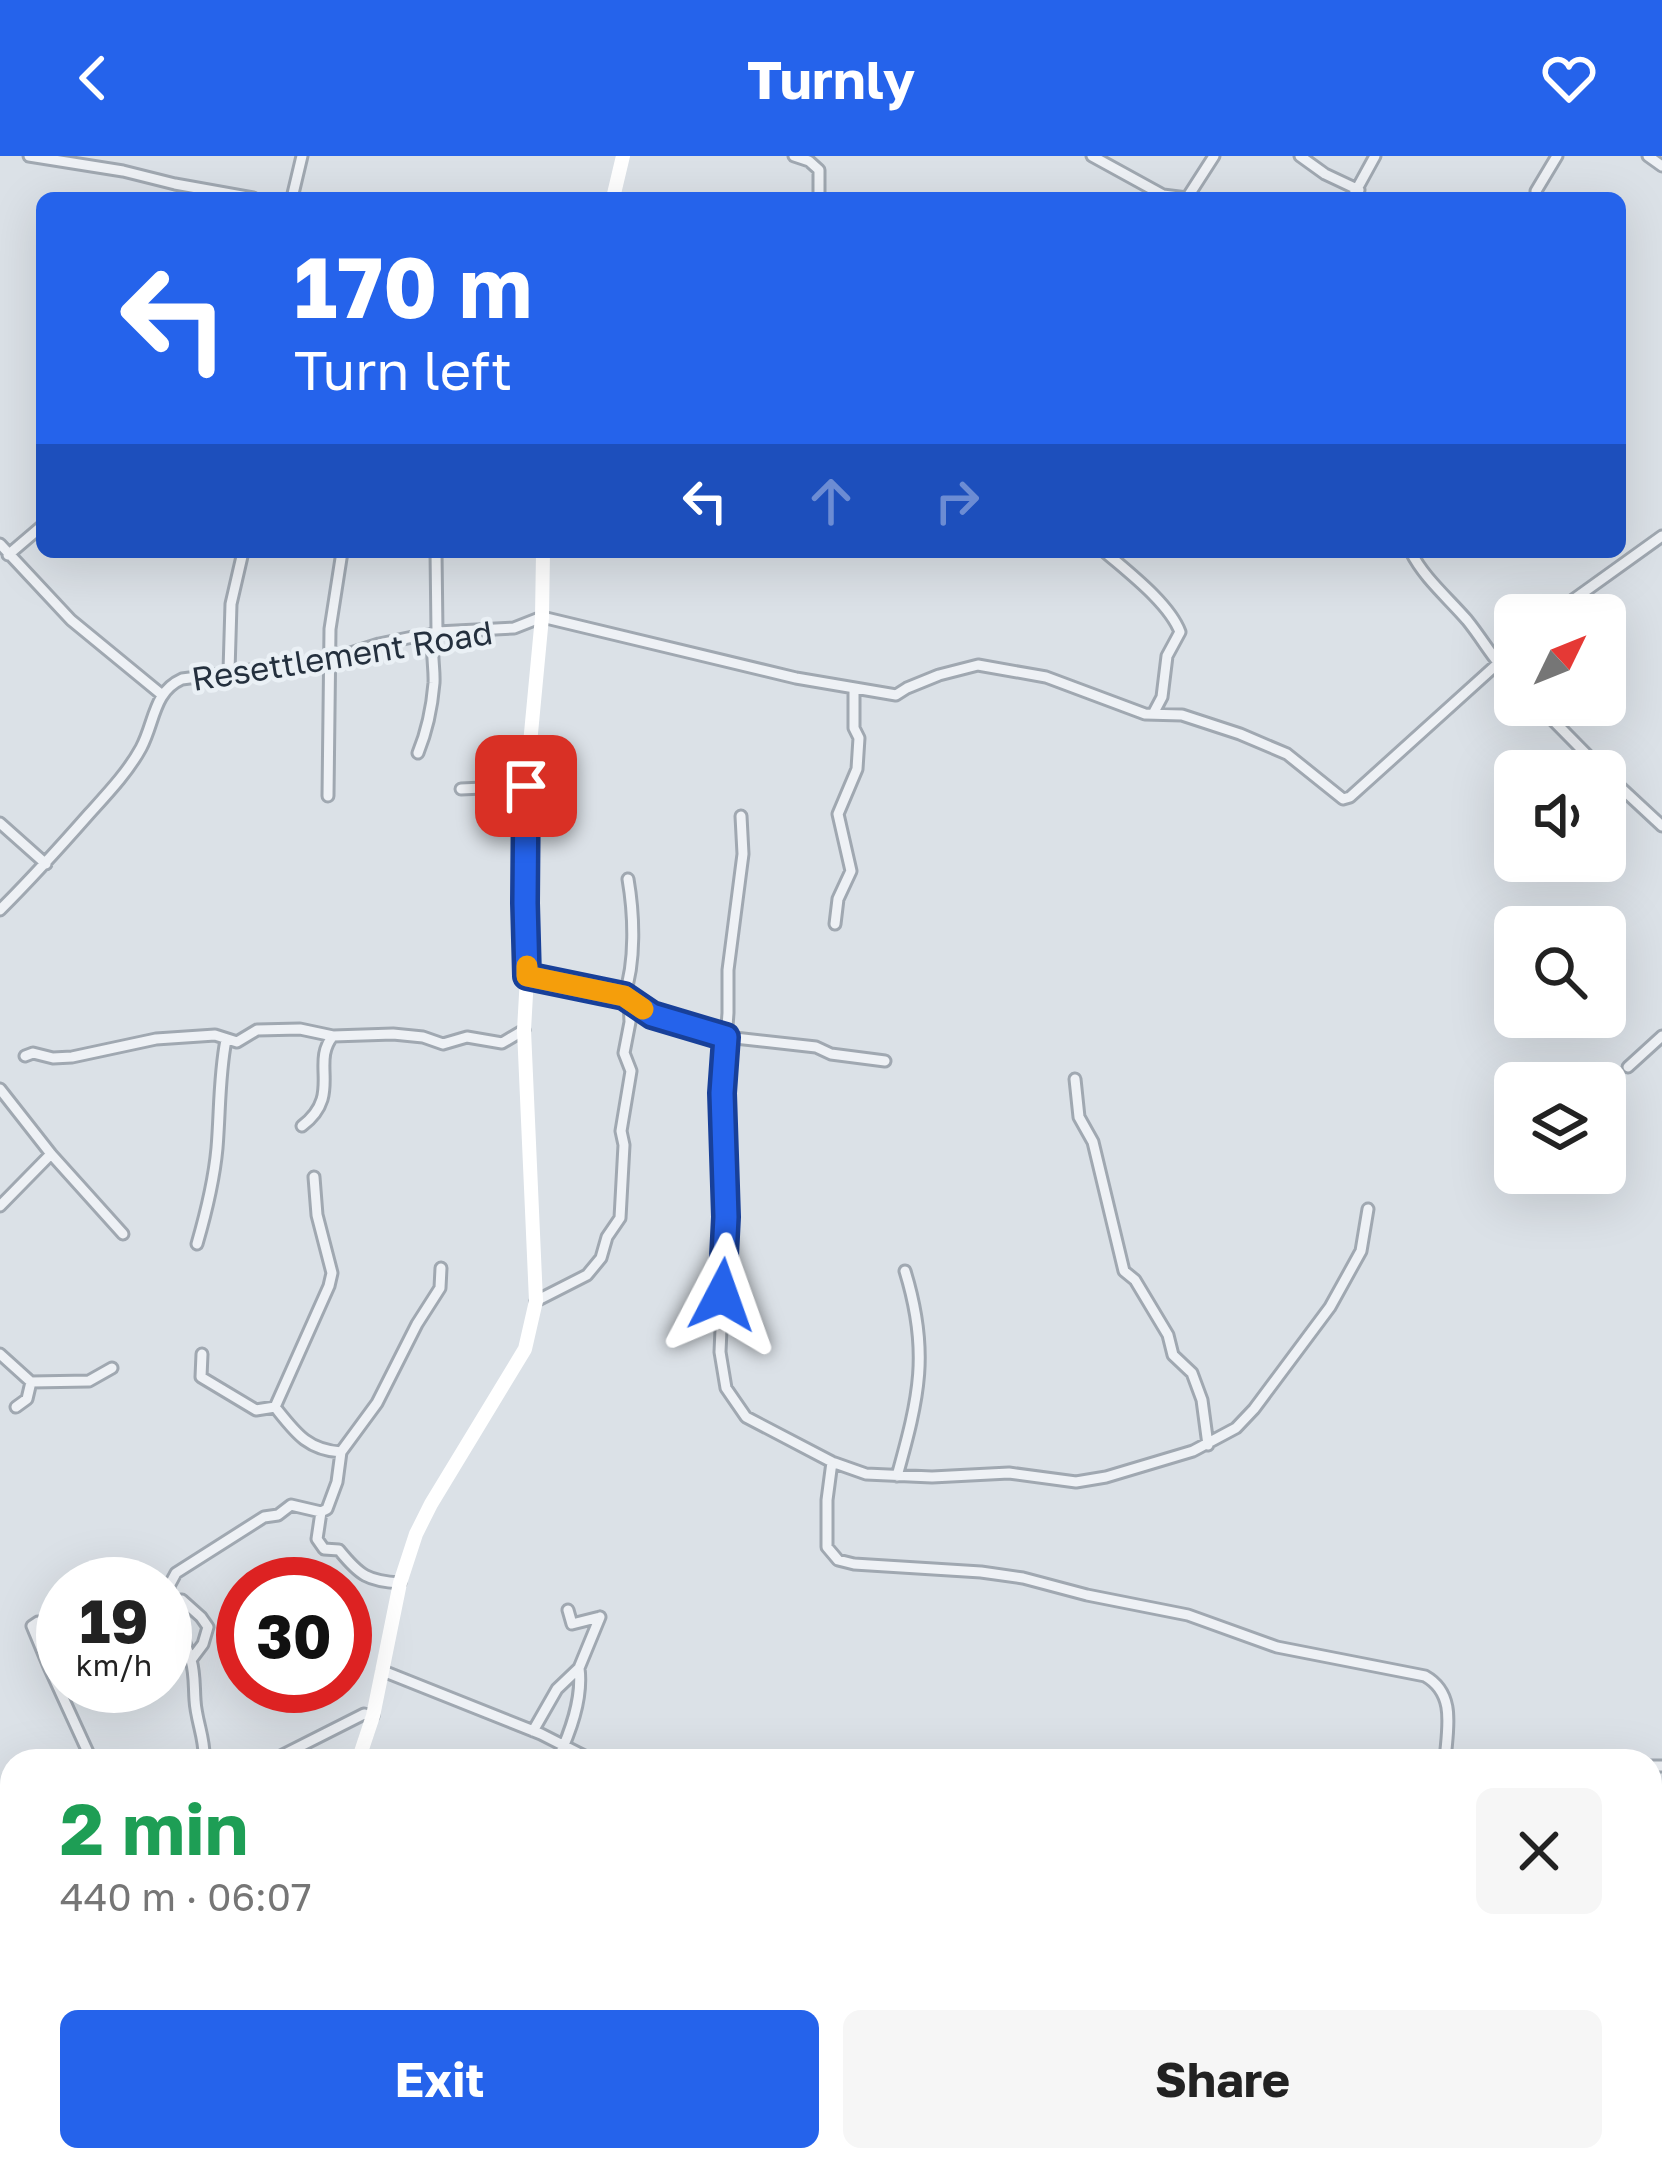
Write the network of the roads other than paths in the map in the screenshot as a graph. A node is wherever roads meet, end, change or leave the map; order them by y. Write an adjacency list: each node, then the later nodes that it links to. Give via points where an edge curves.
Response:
1 (28, 156): 13 (street)
2 (105, 156): 13 (street)
3 (302, 156): 15 (street)
4 (623, 156): 16 (main road)
5 (794, 156): 17 (street, via 819,170)
6 (1092, 156): 18 (street)
7 (1214, 156): 19 (street)
8 (1300, 156): 20 (street)
9 (1375, 156): 21 (street)
10 (1557, 156): 22 (street)
11 (1648, 156): 12 (street)
12 (1662, 166)
13 (103, 169): 14 (street)
14 (194, 192)
15 (293, 192)
16 (614, 192)
17 (819, 192)
18 (1158, 192)
19 (1191, 192)
20 (1353, 192)
21 (1357, 192)
22 (1536, 192)
23 (36, 531): 26 (street)
24 (1661, 537): 33 (street)
25 (0, 544): 26 (street)
26 (8, 555): 43 (street)
27 (242, 558): 41 (street)
28 (341, 558): 39 (street)
29 (436, 558): 36 (street)
30 (543, 558): 34 (main road)
31 (1111, 558): 44 (street, via 1180,632)
32 (1415, 558): 38 (street)
33 (1580, 594)
34 (542, 617): 35 (street, Resettlement Road); 37 (main road); 42 (street)
35 (514, 628): 36 (street, Resettlement Road); 37 (street, Resettlement Road)
36 (436, 632): 39 (street, Resettlement Road); 47 (street)
37 (538, 640): 48 (main road)
38 (1494, 657)
39 (328, 660): 41 (street, Resettlement Road); 51 (street)
40 (1494, 668): 44 (street, via 1343,799 1287,754 1182,715)
41 (229, 671): 43 (street, Resettlement Road, via 182,679)
42 (854, 688): 44 (street, via 896,695 977,665 1046,677); 58 (street, via 856,769 838,814 851,871)
43 (161, 694): 55 (street, Resettlement Road, via 141,748)
44 (1152, 714)
45 (1559, 726): 46 (street)
46 (1582, 750)
47 (418, 753)
48 (526, 786): 49 (street); 59 (main road)
49 (461, 789)
50 (1626, 792): 54 (street)
51 (328, 796)
52 (741, 816): 64 (street)
53 (0, 824): 55 (street)
54 (1662, 826)
55 (46, 864): 57 (street, Resettlement Road)
56 (628, 879): 60 (street)
57 (0, 910)
58 (836, 925)
59 (527, 976): 60 (street); 61 (main road)
60 (626, 997): 64 (street, via 652,1015); 80 (street, via 624,1053 632,1070 621,1131 620,1218 587,1275)
61 (524, 1030): 62 (street, via 502,1043); 80 (main road)
62 (334, 1036): 65 (street, via 257,1030); 71 (street, via 321,1107)
63 (1662, 1036): 68 (street)
64 (726, 1037): 67 (street); 89 (street, via 721,1372 746,1417)
65 (226, 1040): 66 (street, via 156,1039 72,1058); 77 (street, via 217,1149)
66 (25, 1056)
67 (885, 1061)
68 (1628, 1067)
69 (1075, 1079): 87 (street, via 1124,1271 1192,1372)
70 (0, 1089): 72 (street)
71 (302, 1126)
72 (50, 1154): 74 (street); 76 (street)
73 (314, 1177): 86 (street, via 332,1273)
74 (0, 1206)
75 (1368, 1209): 87 (street, via 1360,1251 1330,1307 1254,1409)
76 (123, 1234)
77 (197, 1244)
78 (440, 1268): 88 (street, via 440,1288)
79 (905, 1271): 90 (street, via 920,1323 919,1382)
80 (536, 1301): 93 (main road, via 525,1349 431,1504)
81 (0, 1354): 84 (street)
82 (202, 1354): 86 (street, via 206,1382 256,1410)
83 (112, 1368): 84 (street, via 89,1381)
84 (31, 1382): 85 (street)
85 (16, 1407)
86 (275, 1407): 88 (street, via 298,1435 322,1451)
87 (1208, 1445): 90 (street, via 1076,1482 1009,1473)
88 (341, 1452): 91 (street)
89 (832, 1462): 90 (street); 110 (street, via 827,1547 838,1560 1023,1578 1425,1676 1447,1702)
90 (897, 1476)
91 (321, 1512): 92 (street, via 291,1505); 93 (street, via 316,1539 324,1549 339,1550 372,1581)
92 (192, 1563)
93 (400, 1583): 98 (main road)
94 (192, 1609): 96 (street, via 208,1627)
95 (568, 1610): 97 (street, via 572,1624 600,1617)
96 (192, 1659)
97 (579, 1668): 102 (street); 103 (street)
98 (383, 1671): 101 (main road); 102 (street)
99 (192, 1673): 105 (street)
100 (72, 1713): 104 (street)
101 (373, 1716): 106 (street); 107 (main road)
102 (533, 1731): 103 (street)
103 (565, 1745): 108 (street); 109 (street)
104 (87, 1749)
105 (206, 1749)
106 (295, 1749)
107 (362, 1749)
108 (563, 1749)
109 (572, 1749)
110 (1445, 1749)

